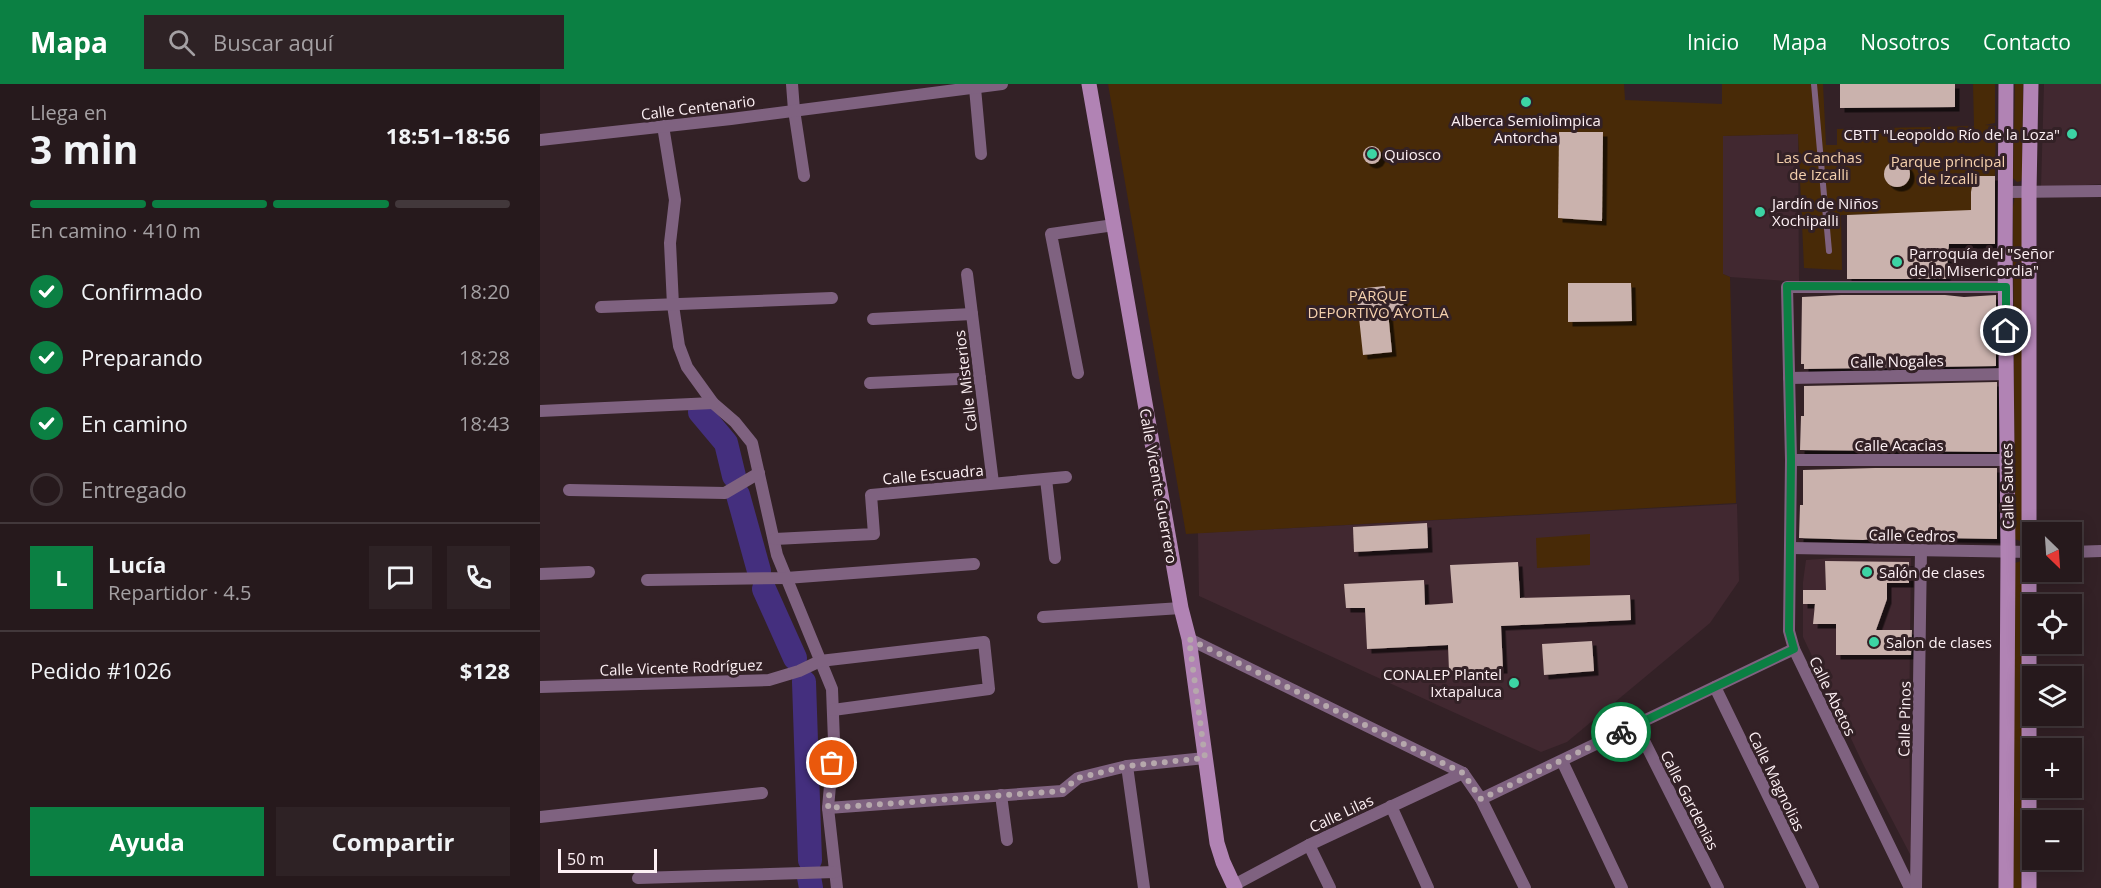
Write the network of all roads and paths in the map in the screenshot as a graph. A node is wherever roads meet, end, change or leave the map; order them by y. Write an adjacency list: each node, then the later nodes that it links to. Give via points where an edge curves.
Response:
1 (792, 84): 8 (street)
2 (1002, 84): 7 (street, Calle Centenario)
3 (1089, 84): 16 (street, Calle Vicente Guerrero)
4 (1814, 84): 17 (lane)
5 (2006, 84): 14 (street, Calle Sauces)
6 (2031, 84): 15 (street, Calle Sauces)
7 (975, 88): 8 (street, Calle Centenario); 11 (street)
8 (794, 110): 9 (street, Calle Centenario); 12 (street)
9 (663, 126): 10 (street, Calle Centenario); 21 (street, via 675,200 670,243)
10 (540, 140)
11 (981, 154)
12 (804, 176)
13 (2101, 191): 15 (street)
14 (2005, 192): 15 (street); 19 (street, Calle Sauces)
15 (2029, 192): 39 (street, Calle Sauces)
16 (1114, 225): 25 (street, via 1051,234); 54 (street, Calle Vicente Guerrero)
17 (1828, 251)
18 (967, 274): 23 (street, Calle Misterios)
19 (2006, 287): 26 (street, Calle Sauces); 28 (street, Calle Abetos, via 1787,286)
20 (832, 298): 21 (street)
21 (673, 305): 22 (street); 30 (street, via 687,367)
22 (601, 307)
23 (972, 314): 24 (street); 27 (street, Calle Misterios)
24 (873, 319)
25 (1078, 373)
26 (2007, 374): 28 (street, Calle Nogales); 33 (street, Calle Sauces)
27 (980, 378): 29 (street); 37 (street, Calle Misterios)
28 (1789, 378): 32 (street, Calle Abetos)
29 (870, 383)
30 (713, 403): 31 (street); 34 (street, via 752,443)
31 (540, 411)
32 (1791, 460): 33 (street, Calle Acacias); 41 (street, Calle Abetos)
33 (2006, 460): 44 (street, Calle Sauces)
34 (759, 473): 38 (street, via 725,493); 40 (street)
35 (1066, 477): 36 (street)
36 (1046, 478): 37 (street); 47 (street)
37 (993, 483): 40 (street, Calle Escuadra, via 871,495 874,534)
38 (569, 490)
39 (2031, 522)
40 (775, 539): 51 (street)
41 (1790, 548): 42 (street, Calle Cedros); 57 (street, Calle Abetos, via 1789,631)
42 (1921, 550): 44 (street, Calle Cedros); 87 (street, Calle Pinos)
43 (2101, 551): 46 (street)
44 (2008, 552): 45 (street, Calle Cedros); 88 (street, Calle Sauces)
45 (2022, 552)
46 (2082, 552)
47 (1055, 558)
48 (974, 564): 51 (street)
49 (589, 572): 50 (street)
50 (540, 574)
51 (786, 578): 52 (street); 58 (street)
52 (647, 580)
53 (2031, 582): 89 (street, Calle Sauces)
54 (1181, 608): 55 (street); 56 (street, Calle Vicente Guerrero)
55 (1043, 617)
56 (1189, 639): 63 (street, Calle Vicente Guerrero); 66 (street)
57 (1794, 649): 60 (street); 86 (street, Calle Abetos)
58 (820, 661): 59 (street, Calle Vicente Rodríguez, via 769,680); 61 (street, via 832,689); 61 (street, Calle Vicente Rodríguez, via 984,642 989,689)
59 (540, 687)
60 (1715, 687): 62 (street); 85 (street, Calle Magnolias)
61 (832, 710): 71 (street, via 834,741)
62 (1635, 725): 64 (street); 84 (street, Calle Gardenias)
63 (1205, 758): 65 (street); 77 (street, Calle Vicente Guerrero, via 1217,843)
64 (1562, 761): 69 (street); 83 (street)
65 (1127, 766): 68 (street, via 1078,778 1062,791); 79 (street)
66 (1463, 773): 69 (street); 70 (street, Calle Lilas)
67 (762, 793): 72 (street)
68 (1001, 795): 71 (street); 73 (street)
69 (1481, 799): 82 (street)
70 (1391, 806): 74 (street, Calle Lilas); 81 (street)
71 (828, 808): 75 (street)
72 (540, 817)
73 (1007, 840)
74 (1309, 845): 77 (street, Calle Lilas); 80 (street)
75 (835, 872): 76 (street); 78 (street)
76 (638, 878)
77 (1235, 886)
78 (837, 888)
79 (1144, 888)
80 (1330, 888)
81 (1428, 888)
82 (1525, 888)
83 (1622, 888)
84 (1718, 888)
85 (1813, 888)
86 (1910, 888)
87 (1916, 888)
88 (2006, 888)
89 (2029, 888)

